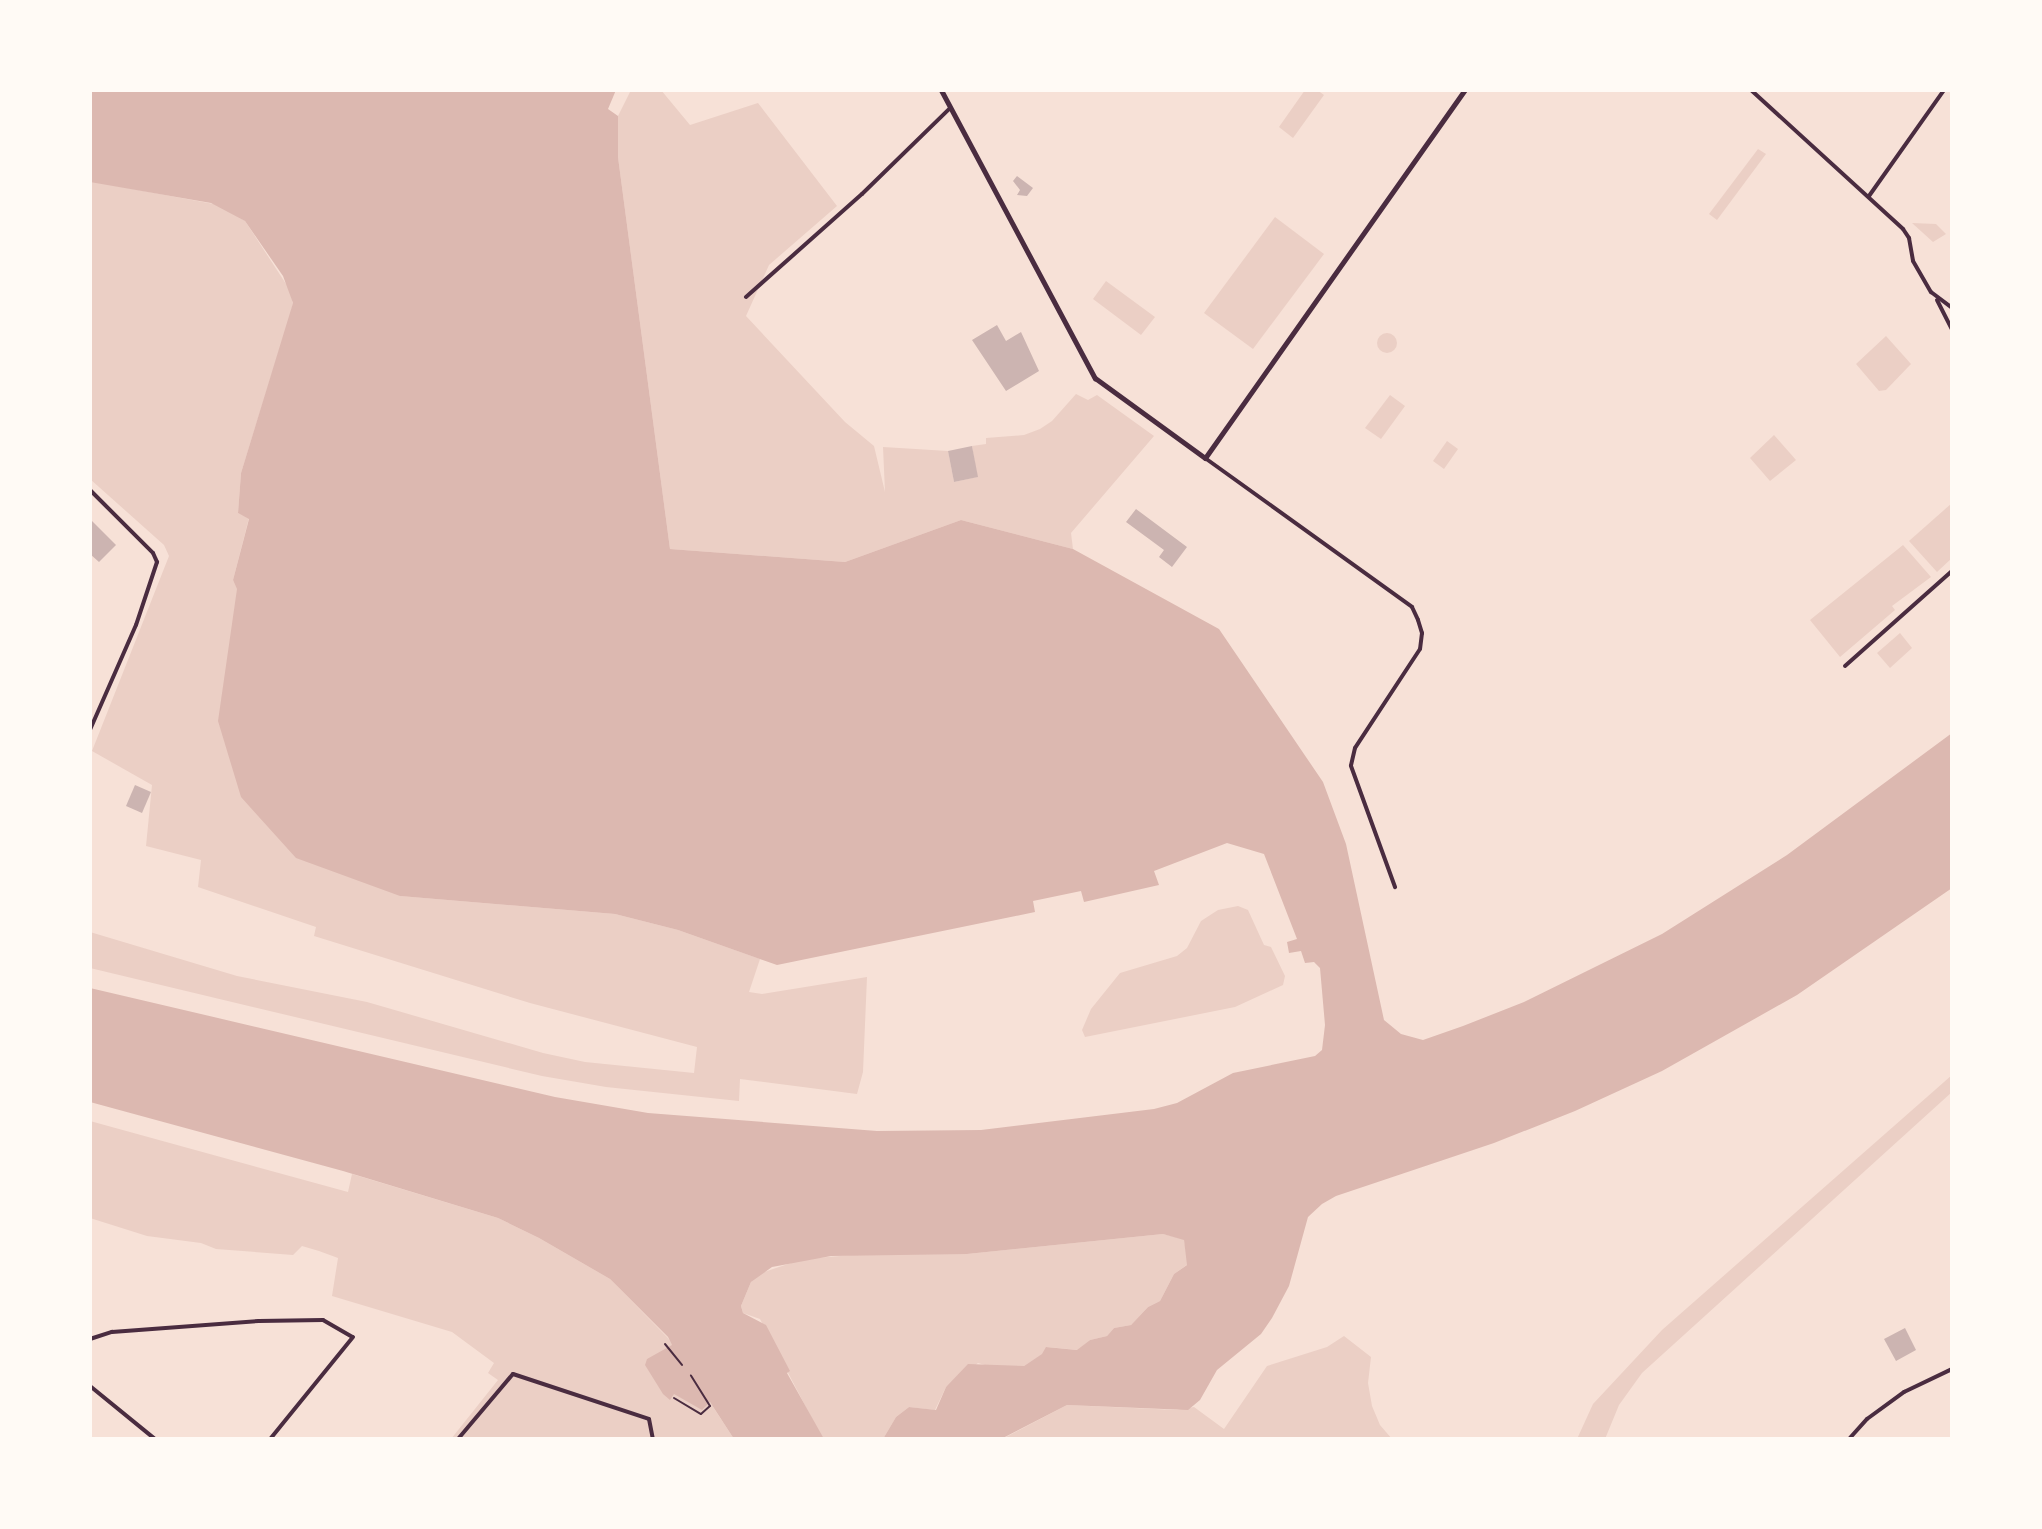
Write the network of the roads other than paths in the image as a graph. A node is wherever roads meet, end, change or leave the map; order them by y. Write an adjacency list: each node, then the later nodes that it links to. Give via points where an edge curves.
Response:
1 (941, 90): 5 (street)
2 (1465, 90): 11 (street)
3 (1751, 90): 6 (street)
4 (1944, 90): 6 (street)
5 (950, 108): 7 (street); 11 (street, via 1095,378)
6 (1869, 197): 8 (street, via 1903,229 1913,261)
7 (746, 297)
8 (1937, 298): 9 (street); 10 (street)
9 (1952, 308)
10 (1952, 330)
11 (1205, 458): 16 (street, via 1412,607 1422,633 1420,649 1355,748 1351,766)
12 (90, 490): 15 (street, via 157,562)
13 (1952, 571): 14 (street)
14 (1845, 666)
15 (90, 730)
16 (1395, 887)
17 (90, 1339): 21 (street, via 112,1332 323,1320 353,1337)
18 (1952, 1369): 24 (street, via 1904,1392)
19 (90, 1386): 20 (street)
20 (154, 1439)
21 (270, 1439)
22 (458, 1439): 23 (street, via 513,1374 649,1419)
23 (653, 1439)
24 (1849, 1439)

